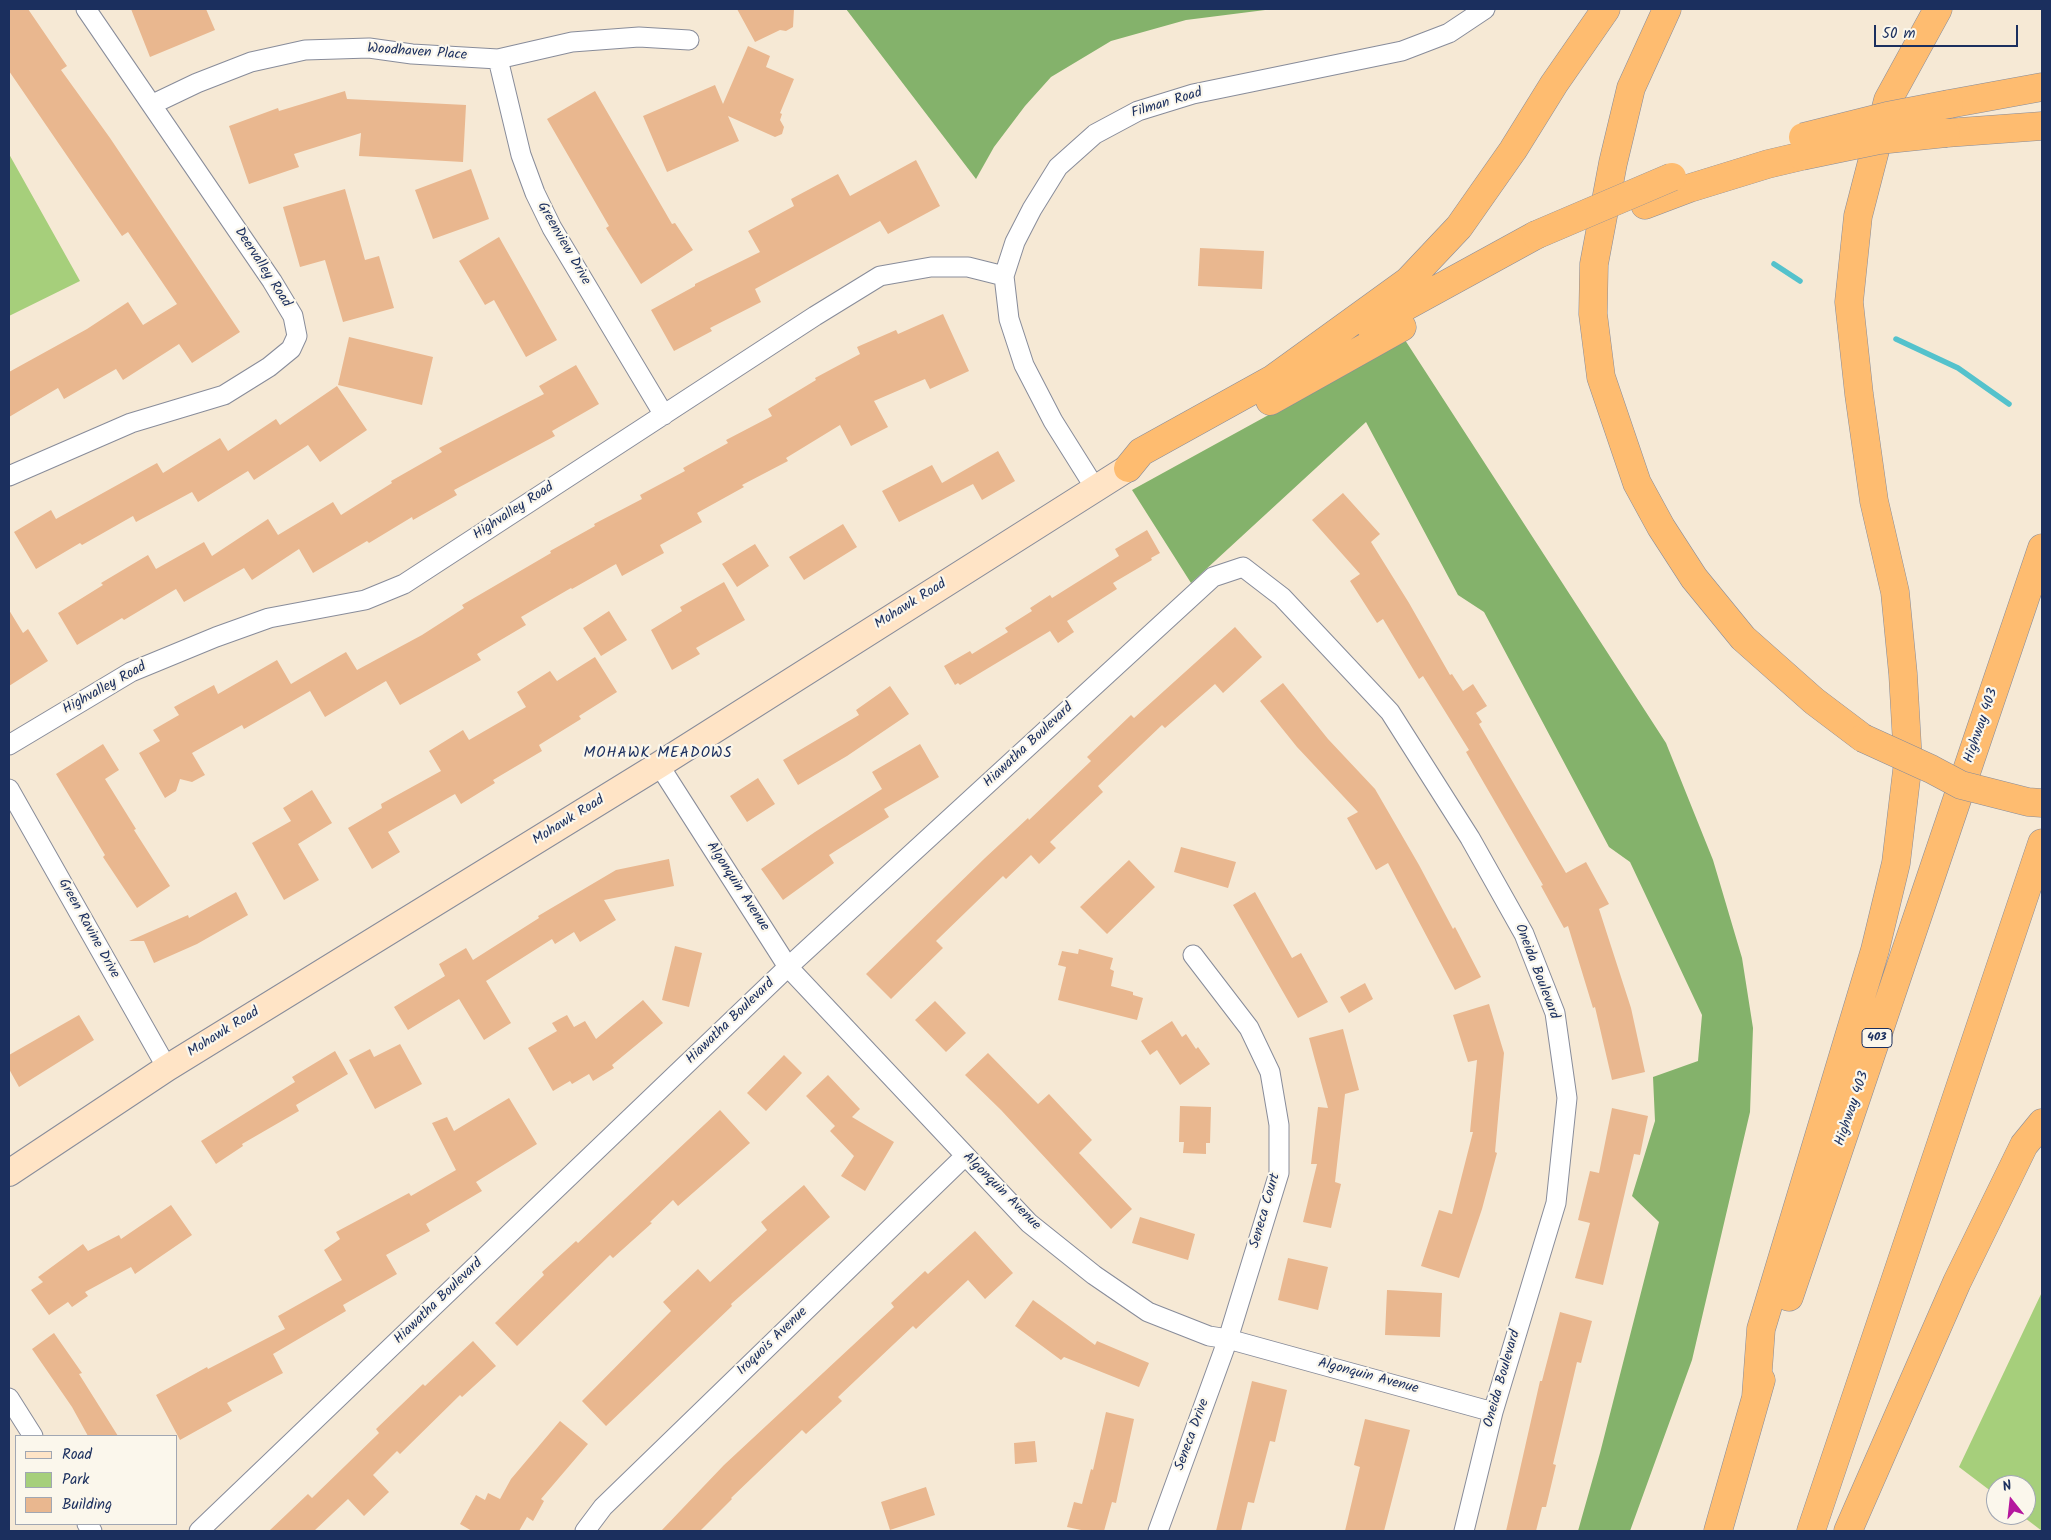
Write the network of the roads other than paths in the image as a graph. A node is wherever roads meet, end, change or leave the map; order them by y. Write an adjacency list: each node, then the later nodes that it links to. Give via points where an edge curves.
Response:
1 (86, 9): 9 (street, Deervalley Road)
2 (1486, 9): 13 (street, Filman Road, via 1449,33 1402,52 1193,94 1138,110 1095,134 1058,167 1015,242)
3 (1606, 9): 14 (highway, via 1459,228 1408,281)
4 (1667, 9): 24 (highway, bridge, via 1631,88 1594,264 1593,314 1601,377 1638,483 1660,527 1694,578 1743,638 1814,701 1863,738 1961,785)
5 (1938, 9): 33 (highway, via 1888,100 1858,216 1849,302 1858,394 1874,501 1895,592 1903,674 1908,762 1896,863 1875,950 1762,1328)
6 (690, 40): 7 (street, Woodhaven Place, via 639,37 572,42)
7 (498, 59): 9 (street, Woodhaven Place, via 369,48 305,50 251,62); 15 (street, Greenview Drive, via 521,155 535,193 552,228)
8 (2042, 87): 11 (highway, bridge, via 1887,116)
9 (153, 104): 17 (street, Deervalley Road, via 293,316 296,336 291,349 224,395 131,423)
10 (2042, 126): 11 (highway, bridge)
11 (1803, 147): 12 (highway, via 1768,164 1697,186); 12 (highway, bridge, via 1763,148 1672,177)
12 (1536, 245): 14 (highway); 16 (highway, via 1423,315 1150,469)
13 (1004, 276): 15 (street, Highvalley Road, via 968,267 931,267 880,276); 18 (street, Filman Road, via 1009,319 1024,365 1053,421)
14 (1274, 378): 16 (highway, via 1141,452)
15 (664, 414): 21 (street, Highvalley Road, via 404,584 365,600 269,618 216,637 131,672)
16 (1128, 468): 18 (main road, Mohawk Road)
17 (9, 476)
18 (1095, 488): 22 (main road, Mohawk Road)
19 (2042, 548): 33 (highway, Highway 403 / 403)
20 (1282, 597): 27 (street, Hiawatha Boulevard, via 1243,567 1213,577); 35 (street, Oneida Boulevard, via 1390,712 1470,838 1524,934 1555,1013 1567,1098 1556,1203)
21 (9, 745)
22 (659, 765): 27 (street, Algonquin Avenue); 28 (main road, Mohawk Road)
23 (9, 789): 28 (street, Green Ravine Drive)
24 (2042, 803)
25 (2042, 843): 42 (highway)
26 (1193, 955): 32 (street, Seneca Court, via 1249,1028 1270,1072 1279,1125 1278,1173)
27 (788, 967): 30 (street, Algonquin Avenue); 37 (street, Hiawatha Boulevard)
28 (167, 1068): 31 (main road, Mohawk Road)
29 (2042, 1123): 43 (highway, via 2024,1145 1957,1282)
30 (965, 1156): 32 (street, Algonquin Avenue, via 1029,1223 1094,1275 1148,1312 1209,1336); 38 (street, Iroquois Avenue, via 603,1507)
31 (9, 1173)
32 (1228, 1339): 35 (street, Algonquin Avenue); 39 (street, Seneca Drive)
33 (1756, 1397): 41 (highway, Highway 403 / 403)
34 (9, 1398): 36 (street)
35 (1493, 1412): 40 (street, Oneida Boulevard)
36 (31, 1435)
37 (200, 1531)
38 (585, 1531)
39 (1158, 1531)
40 (1464, 1531)
41 (1718, 1531)
42 (1811, 1531)
43 (1848, 1531)

